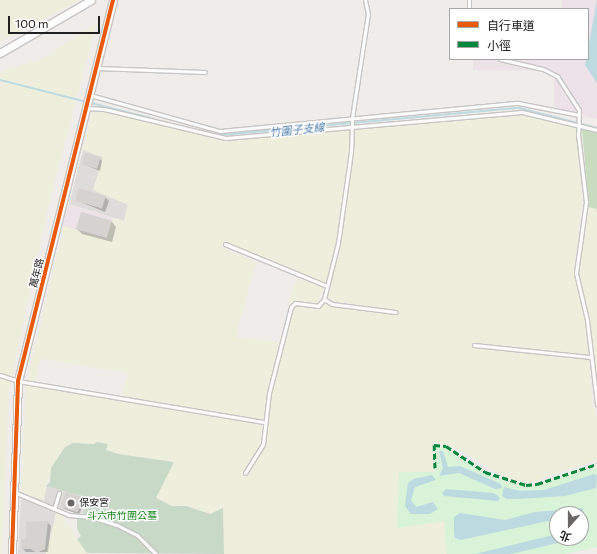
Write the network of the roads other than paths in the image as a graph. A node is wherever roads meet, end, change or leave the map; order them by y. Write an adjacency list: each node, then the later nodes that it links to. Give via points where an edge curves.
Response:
1 (91, 0): 4 (street)
2 (113, 0): 6 (street, 萬年路)
3 (365, 0): 11 (lane, via 368,14)
4 (0, 53)
5 (505, 60): 10 (lane, via 543,68 557,76 579,110)
6 (95, 68): 7 (lane); 8 (street, 萬年路)
7 (205, 72)
8 (88, 94): 9 (street, 萬年路); 11 (lane, via 220,131)
9 (85, 108): 12 (lane, via 104,109 226,138); 22 (street, 萬年路)
10 (579, 115): 11 (lane, via 518,103); 13 (lane)
11 (352, 118): 12 (lane)
12 (354, 126): 13 (lane, via 522,112); 16 (lane, via 338,243)
13 (578, 126): 14 (lane); 20 (lane, via 586,202 576,273 587,320)
14 (597, 130)
15 (224, 244): 16 (lane)
16 (326, 286): 17 (lane)
17 (324, 299): 18 (lane, via 332,304); 24 (lane, via 318,306 295,303 291,307)
18 (396, 312)
19 (474, 345): 20 (lane)
20 (591, 357): 23 (lane)
21 (0, 375): 22 (lane)
22 (18, 381): 24 (lane); 26 (street, 萬年路)
23 (597, 404)
24 (264, 422): 25 (lane, via 263,444)
25 (244, 473)
26 (14, 492): 28 (lane); 29 (street, 萬年路)
27 (59, 493): 28 (lane)
28 (54, 509): 30 (lane, via 69,515 92,517 117,525 136,535)
29 (12, 554)
30 (156, 554)

